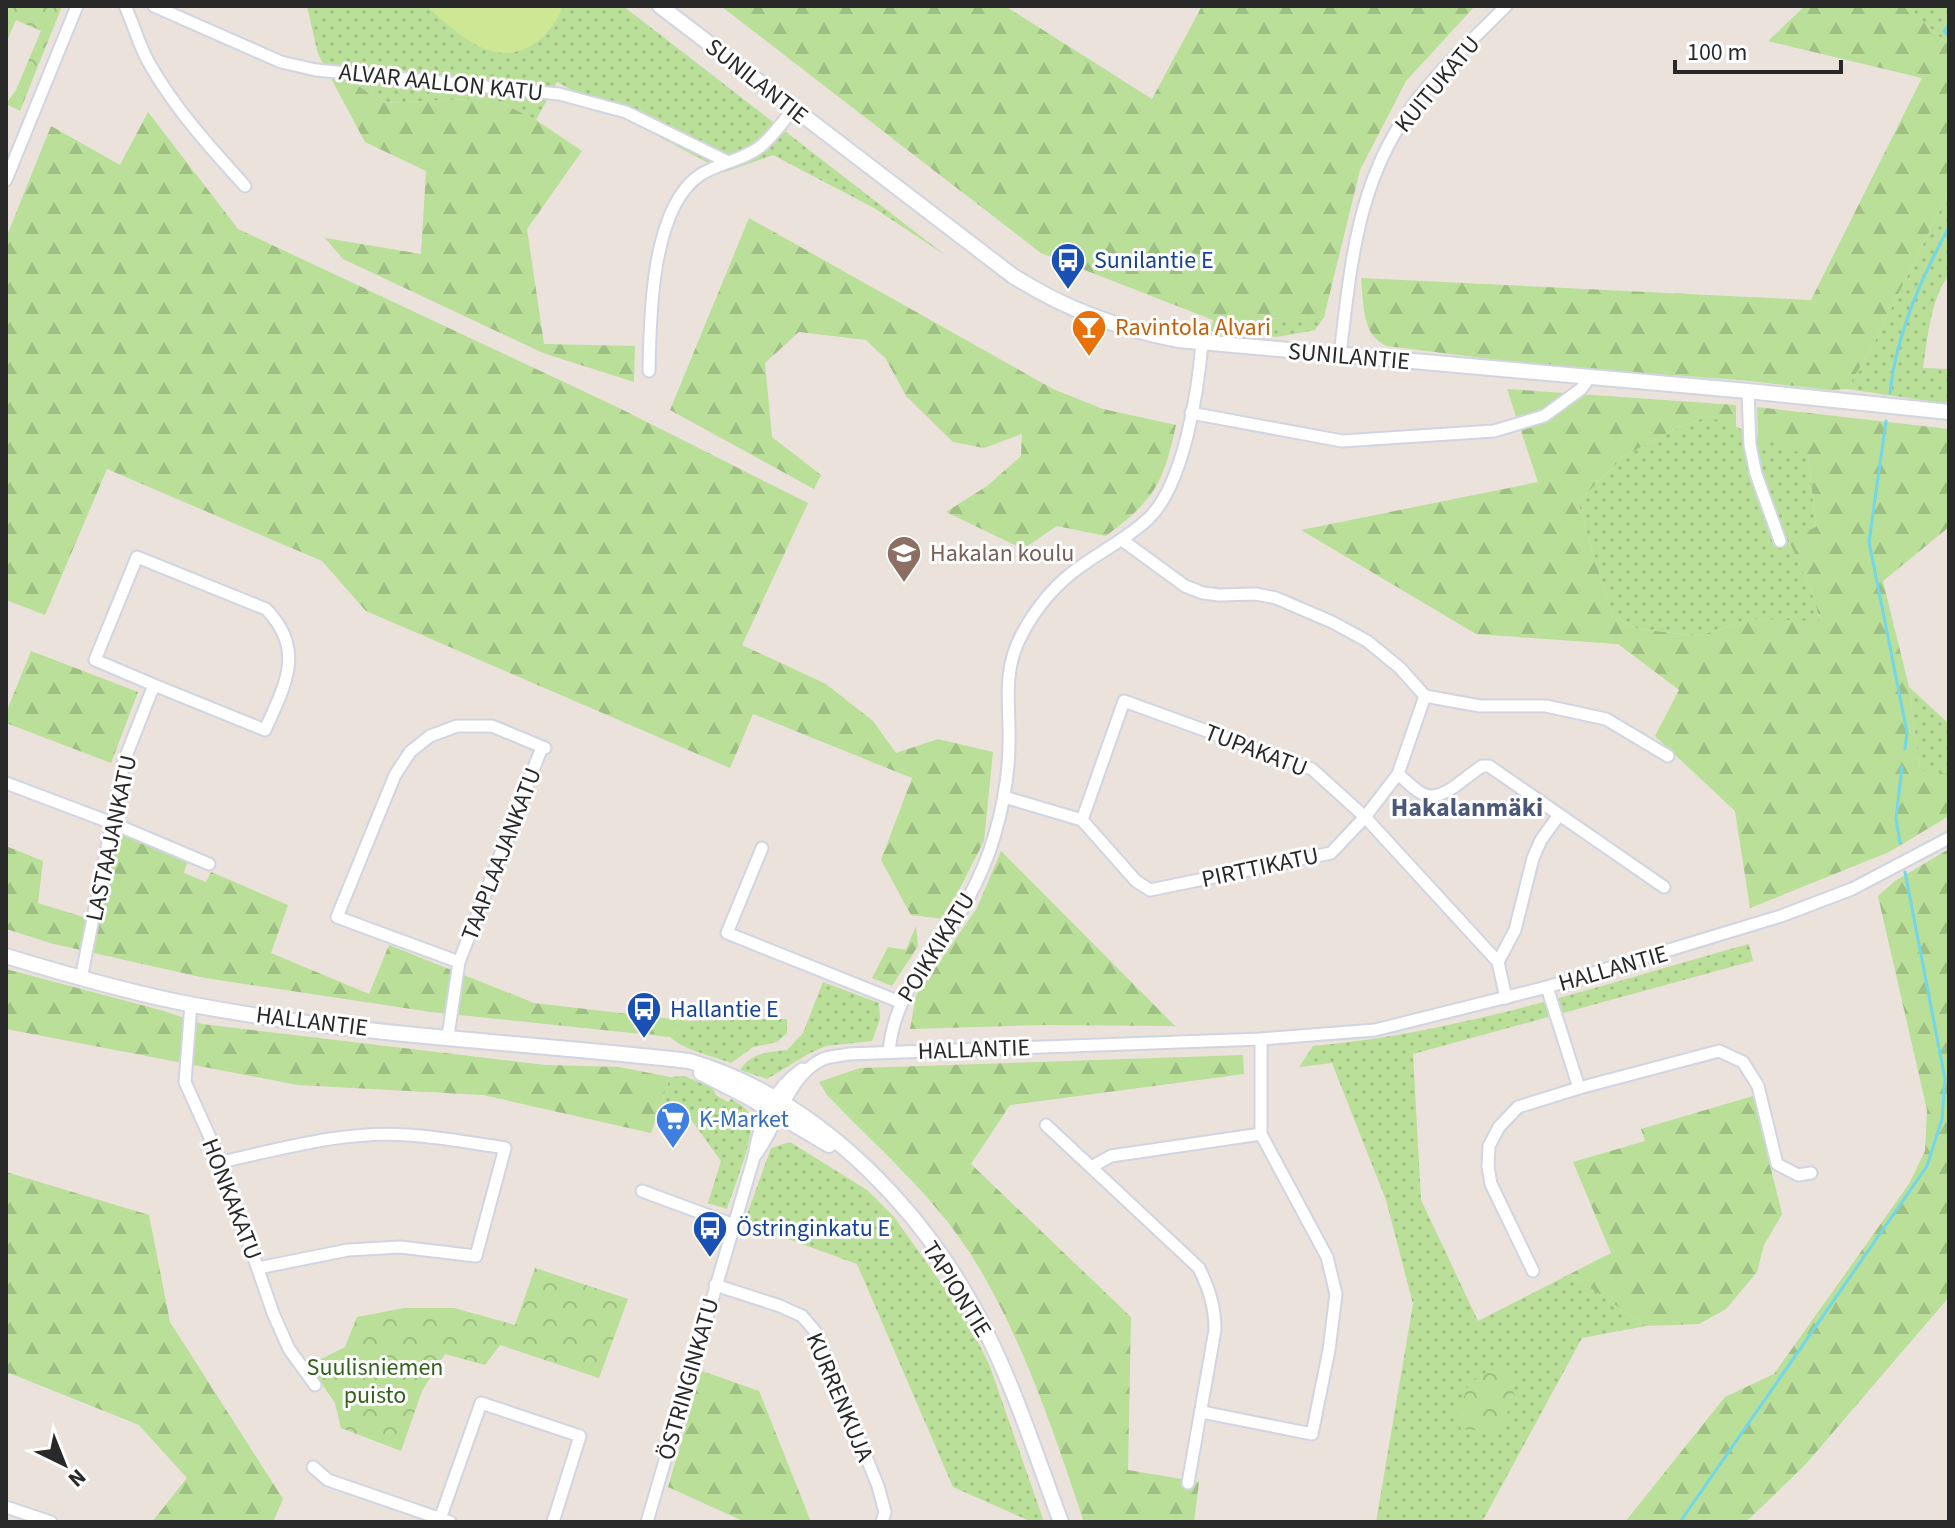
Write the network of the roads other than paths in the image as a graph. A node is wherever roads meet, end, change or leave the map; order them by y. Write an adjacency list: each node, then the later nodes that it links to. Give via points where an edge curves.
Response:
1 (77, 6): 8 (street)
2 (125, 6): 9 (street, via 169,96)
3 (154, 6): 7 (street, ALVAR AALLON KATU, via 281,62 316,70 559,94 626,112)
4 (660, 6): 6 (street, SUNILANTIE)
5 (1506, 6): 11 (street, KUITUKATU, via 1437,77 1380,158 1352,252)
6 (793, 109): 7 (street, via 759,148); 10 (street, SUNILANTIE, via 1038,292 1100,321)
7 (728, 162): 12 (street, via 703,173 677,198 651,296)
8 (6, 180)
9 (245, 186)
10 (1202, 343): 11 (street, SUNILANTIE); 16 (street, POIKKIKATU)
11 (1340, 355): 13 (street, SUNILANTIE)
12 (649, 371)
13 (1590, 377): 14 (street, SUNILANTIE); 16 (street, via 1544,416 1494,431 1342,441)
14 (1748, 391): 15 (street, SUNILANTIE); 18 (street, via 1756,474)
15 (1949, 412)
16 (1191, 413): 17 (street, POIKKIKATU, via 1165,498)
17 (1122, 540): 20 (street, via 1185,586 1203,593 1276,598 1332,622 1367,641); 24 (street, POIKKIKATU, via 1059,583 1020,638 1007,681)
18 (1780, 541)
19 (154, 685): 19 (street, via 265,730 288,678 289,652 281,625 266,609 137,557 95,660); 28 (street, LASTAAJANKATU, via 124,761)
20 (1425, 696): 21 (street, via 1480,706 1546,706 1606,719); 22 (street, PIRTTIKATU)
21 (1668, 756)
22 (1398, 774): 25 (street, via 1430,796 1489,766); 26 (street, PIRTTIKATU)
23 (6, 783): 28 (street)
24 (1004, 797): 27 (street); 39 (street, POIKKIKATU, via 994,840 968,900)
25 (1559, 815): 32 (street); 35 (street, via 1533,858 1515,930)
26 (1365, 817): 27 (street, PIRTTIKATU, via 1331,853 1150,890); 27 (street, TUPAKATU, via 1312,769 1124,701); 35 (street, TUPAKATU)
27 (1082, 820)
28 (112, 823): 31 (street); 36 (street, LASTAAJANKATU)
29 (1949, 838): 37 (street, HALLANTIE, via 1820,903)
30 (762, 848): 39 (street, via 727,933)
31 (209, 864)
32 (1664, 887)
33 (6, 956): 36 (street, HALLANTIE)
34 (459, 962): 34 (street, TAAPLAAJANKATU, via 543,747 492,726 457,726 430,736 410,752 395,775 337,917); 41 (street, TAAPLAAJANKATU)
35 (1498, 962): 38 (street, TUPAKATU)
36 (81, 979): 40 (street, HALLANTIE)
37 (1547, 987): 38 (street, HALLANTIE); 44 (street)
38 (1506, 998): 42 (street, HALLANTIE, via 1375,1030)
39 (900, 1002): 43 (street, POIKKIKATU)
40 (191, 1004): 41 (street, HALLANTIE); 49 (street, HONKAKATU, via 185,1082)
41 (448, 1036): 45 (street, HALLANTIE, via 655,1057)
42 (1261, 1039): 43 (street, HALLANTIE); 47 (street)
43 (889, 1052): 45 (street, HALLANTIE, via 824,1059)
44 (1579, 1088): 51 (street, via 1719,1051 1743,1062 1758,1086 1777,1164 1798,1175); 55 (street, via 1518,1107 1489,1146 1491,1184)
45 (776, 1106): 48 (street, HALLANTIE); 67 (street, TAPIONTIE, via 886,1188 947,1264 1008,1382)
46 (1046, 1125): 50 (street)
47 (1261, 1134): 50 (street, via 1111,1156); 58 (street, via 1327,1257 1336,1294 1312,1434)
48 (754, 1157): 53 (street, ÖSTRINGINKATU)
49 (221, 1162): 54 (street, HONKAKATU); 54 (street, via 359,1136 406,1135 505,1148 476,1256 400,1247 348,1250)
50 (1093, 1166): 58 (street, via 1199,1268 1211,1292 1215,1330)
51 (1811, 1173)
52 (642, 1191): 53 (street)
53 (734, 1225): 56 (street, ÖSTRINGINKATU)
54 (258, 1268): 57 (street, HONKAKATU, via 289,1349)
55 (1533, 1271)
56 (715, 1285): 65 (street, ÖSTRINGINKATU); 66 (street, KURRENKUJA, via 802,1316 815,1331 878,1486 885,1512)
57 (315, 1385)
58 (1202, 1412): 60 (street)
59 (313, 1467): 62 (street, via 328,1480)
60 (1188, 1483)
61 (6, 1507): 63 (street)
62 (445, 1520): 64 (street, via 481,1403 580,1436)
63 (51, 1522)
64 (553, 1522)
65 (647, 1522)
66 (882, 1522)
67 (1061, 1522)

